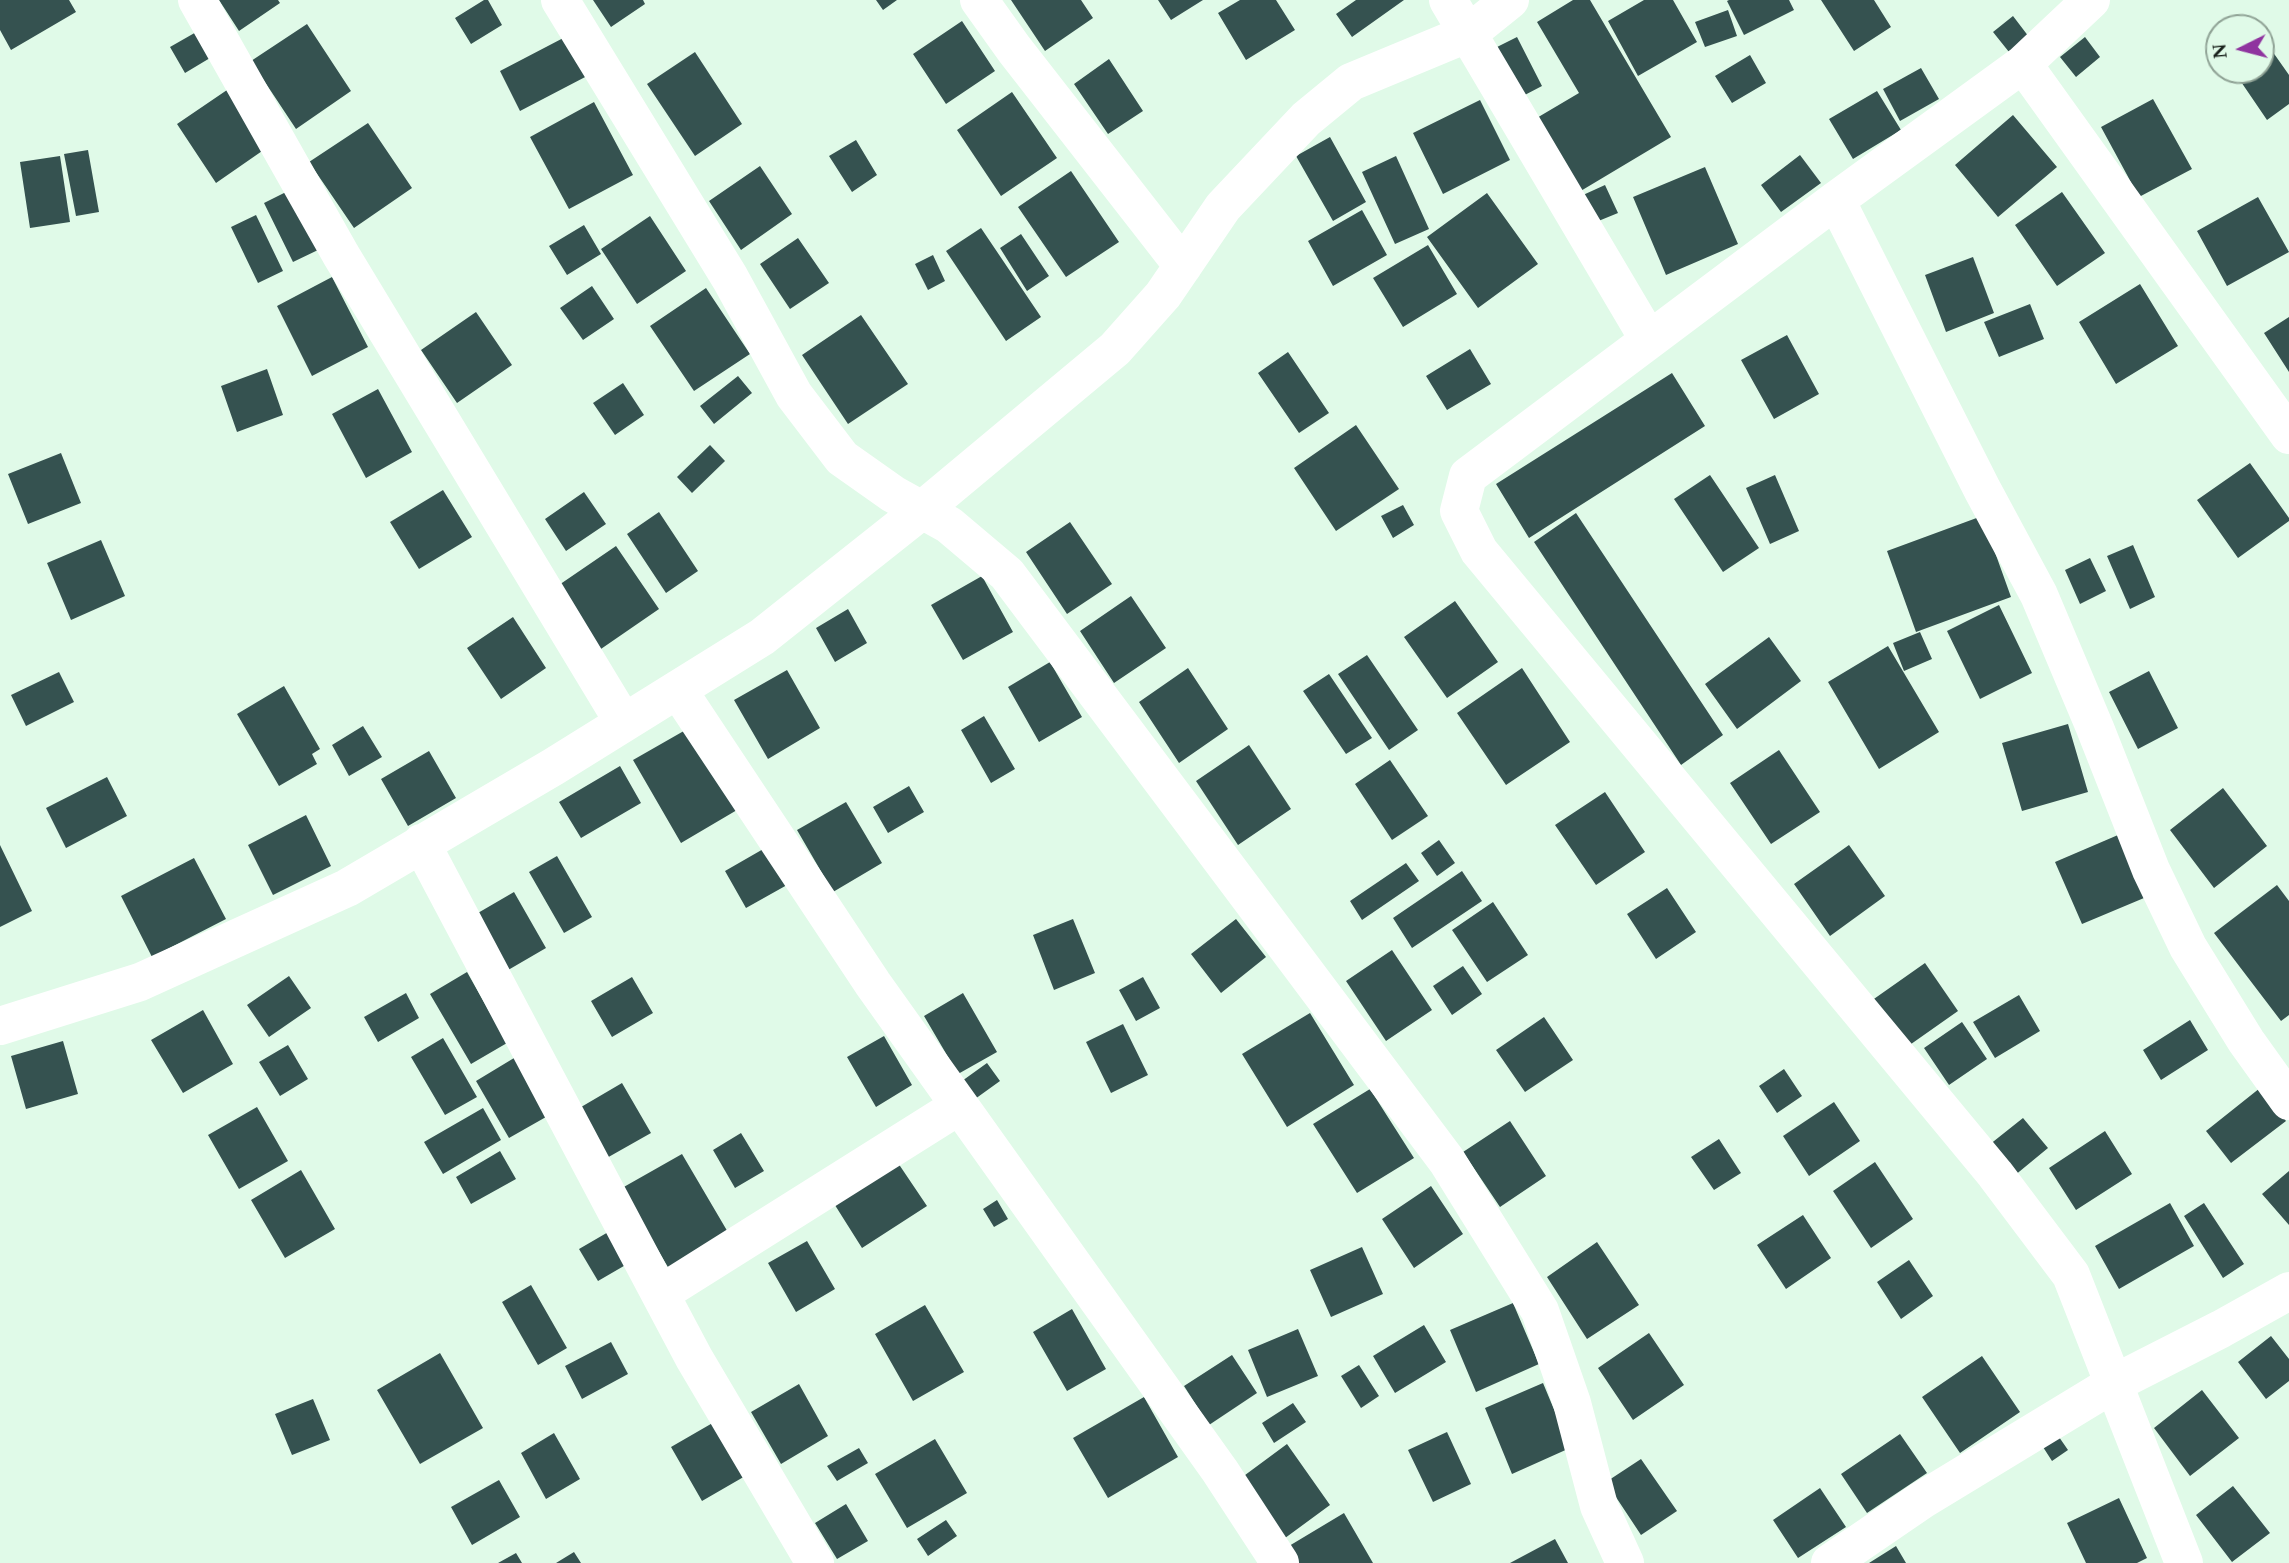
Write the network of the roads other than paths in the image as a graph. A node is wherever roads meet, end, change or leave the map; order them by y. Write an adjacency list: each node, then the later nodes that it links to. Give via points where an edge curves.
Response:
1 (197, 0): 15 (street, via 341,255)
2 (560, 0): 13 (street, via 730,278 794,395 842,458)
3 (979, 0): 10 (street)
4 (1448, 0): 7 (street)
5 (1510, 0): 7 (street)
6 (2091, 0): 8 (street)
7 (1469, 33): 10 (street, via 1351,82 1306,119 1223,207); 11 (street)
8 (2023, 64): 9 (street); 12 (street)
9 (1836, 200): 11 (street); 18 (street, via 2039,595 2151,870 2188,947)
10 (1184, 266): 13 (street, via 1115,349)
11 (1649, 340): 22 (street, via 1468,476 1458,511 1479,551 1996,1174 2071,1275)
12 (2289, 435)
13 (922, 510): 14 (street, via 762,637); 25 (street, via 949,525 1007,574 1447,1161 1540,1311 1572,1404 1599,1506)
14 (678, 690): 15 (street); 19 (street)
15 (624, 723): 16 (street)
16 (421, 843): 17 (street, via 347,888 140,982); 21 (street)
17 (0, 1026)
18 (2289, 1101)
19 (959, 1106): 21 (street); 24 (street, via 1220,1471)
20 (2289, 1291): 22 (street)
21 (660, 1294): 23 (street)
22 (2113, 1384): 26 (street, via 1922,1500); 27 (street)
23 (815, 1563)
24 (1280, 1563)
25 (1625, 1563)
26 (1829, 1563)
27 (2184, 1563)

